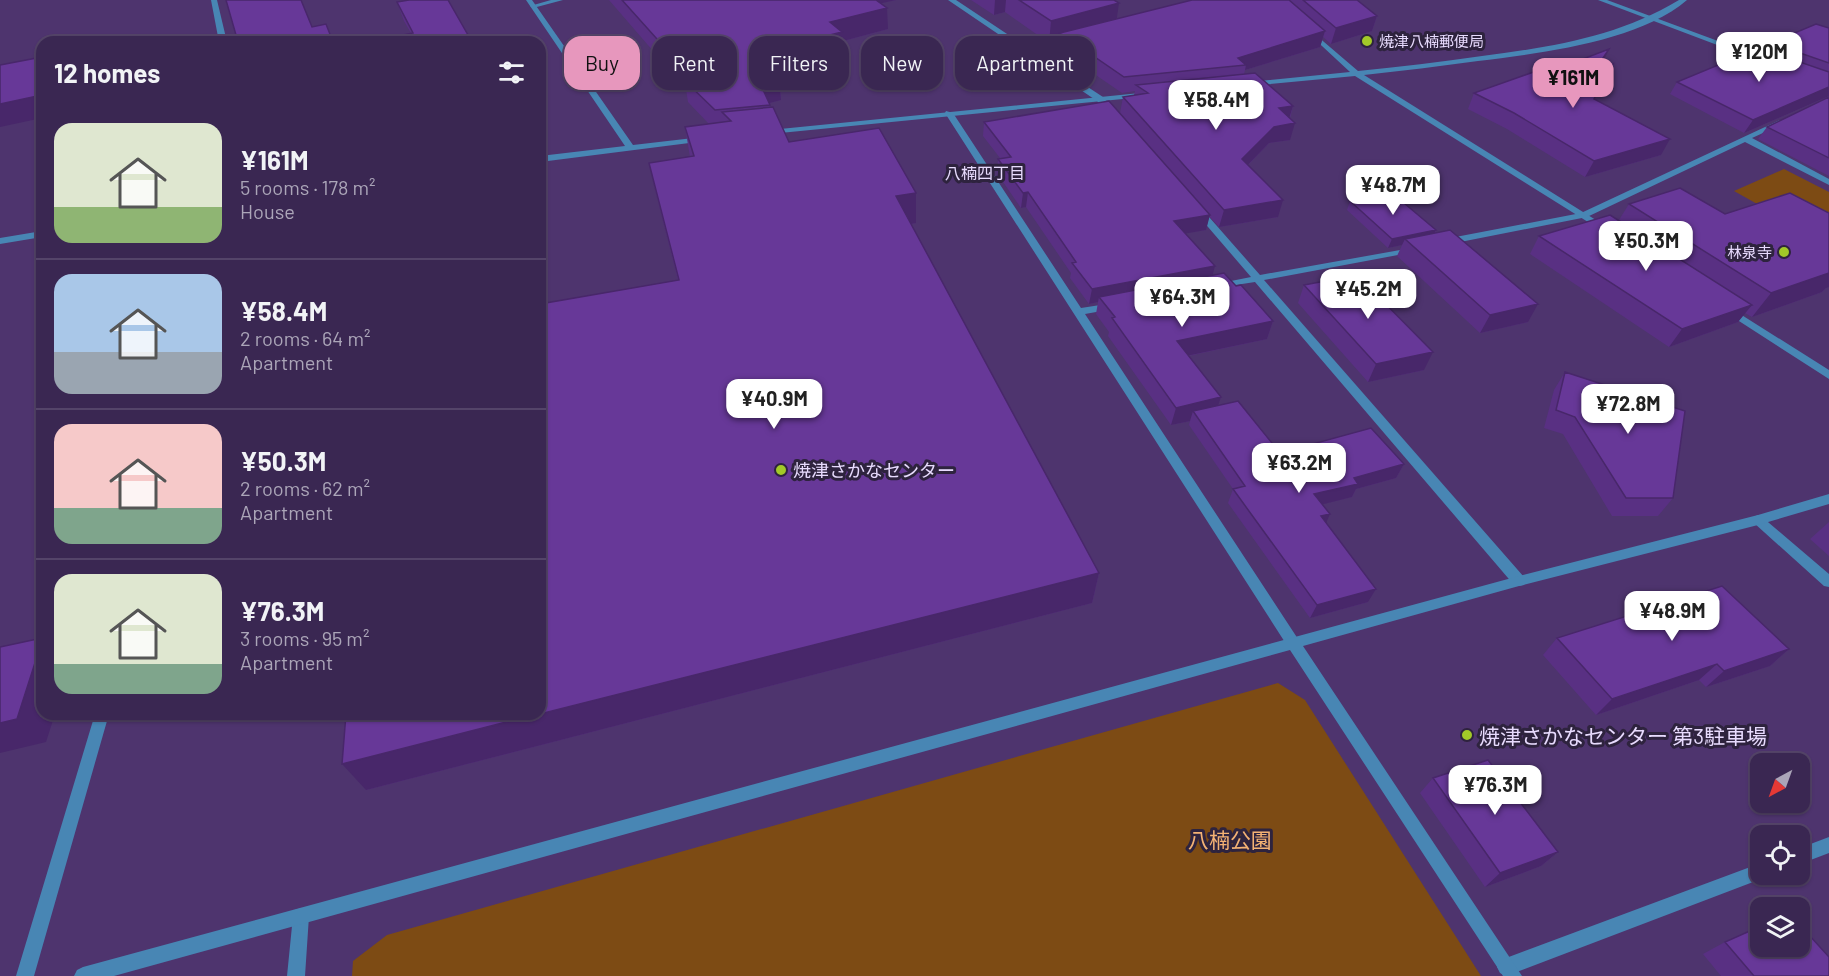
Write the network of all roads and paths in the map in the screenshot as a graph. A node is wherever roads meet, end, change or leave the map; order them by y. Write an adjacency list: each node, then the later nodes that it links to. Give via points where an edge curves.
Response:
1 (214, 0): 9 (street)
2 (560, 0): 6 (street)
3 (951, 0): 10 (street)
4 (1601, 0): 7 (street)
5 (1684, 0): 7 (street)
6 (531, 3): 23 (street)
7 (1653, 18): 11 (street); 12 (street, via 1547,49)
8 (1299, 22): 12 (street)
9 (222, 36)
10 (1007, 36)
11 (1774, 63)
12 (1357, 74): 13 (street); 27 (street)
13 (1240, 85)
14 (1087, 90): 16 (street)
15 (1147, 94): 16 (street)
16 (1100, 99): 17 (street); 19 (street)
17 (949, 113): 20 (street); 37 (street)
18 (1787, 119): 21 (street)
19 (1124, 126)
20 (762, 133)
21 (1745, 138): 25 (street); 27 (street)
22 (706, 139): 23 (street)
23 (630, 147): 24 (street)
24 (546, 158)
25 (1829, 182)
26 (1195, 207): 33 (street)
27 (1584, 215): 28 (street); 31 (street)
28 (1613, 234)
29 (36, 235): 30 (street)
30 (0, 241)
31 (1432, 245)
32 (1421, 247): 33 (street)
33 (1258, 279): 34 (street); 41 (street)
34 (1213, 287)
35 (1124, 304): 37 (street)
36 (1721, 304): 38 (street)
37 (1079, 312): 43 (street)
38 (1829, 375)
39 (1829, 499): 40 (street)
40 (1758, 520): 41 (street); 42 (street)
41 (1519, 581): 43 (street)
42 (1829, 582)
43 (1293, 643): 48 (street); 49 (street)
44 (100, 720): 50 (street)
45 (1829, 845): 46 (street)
46 (1810, 852)
47 (1750, 875): 49 (street)
48 (301, 916): 51 (street); 52 (street)
49 (1510, 971)
50 (25, 976)
51 (83, 976)
52 (296, 976)

